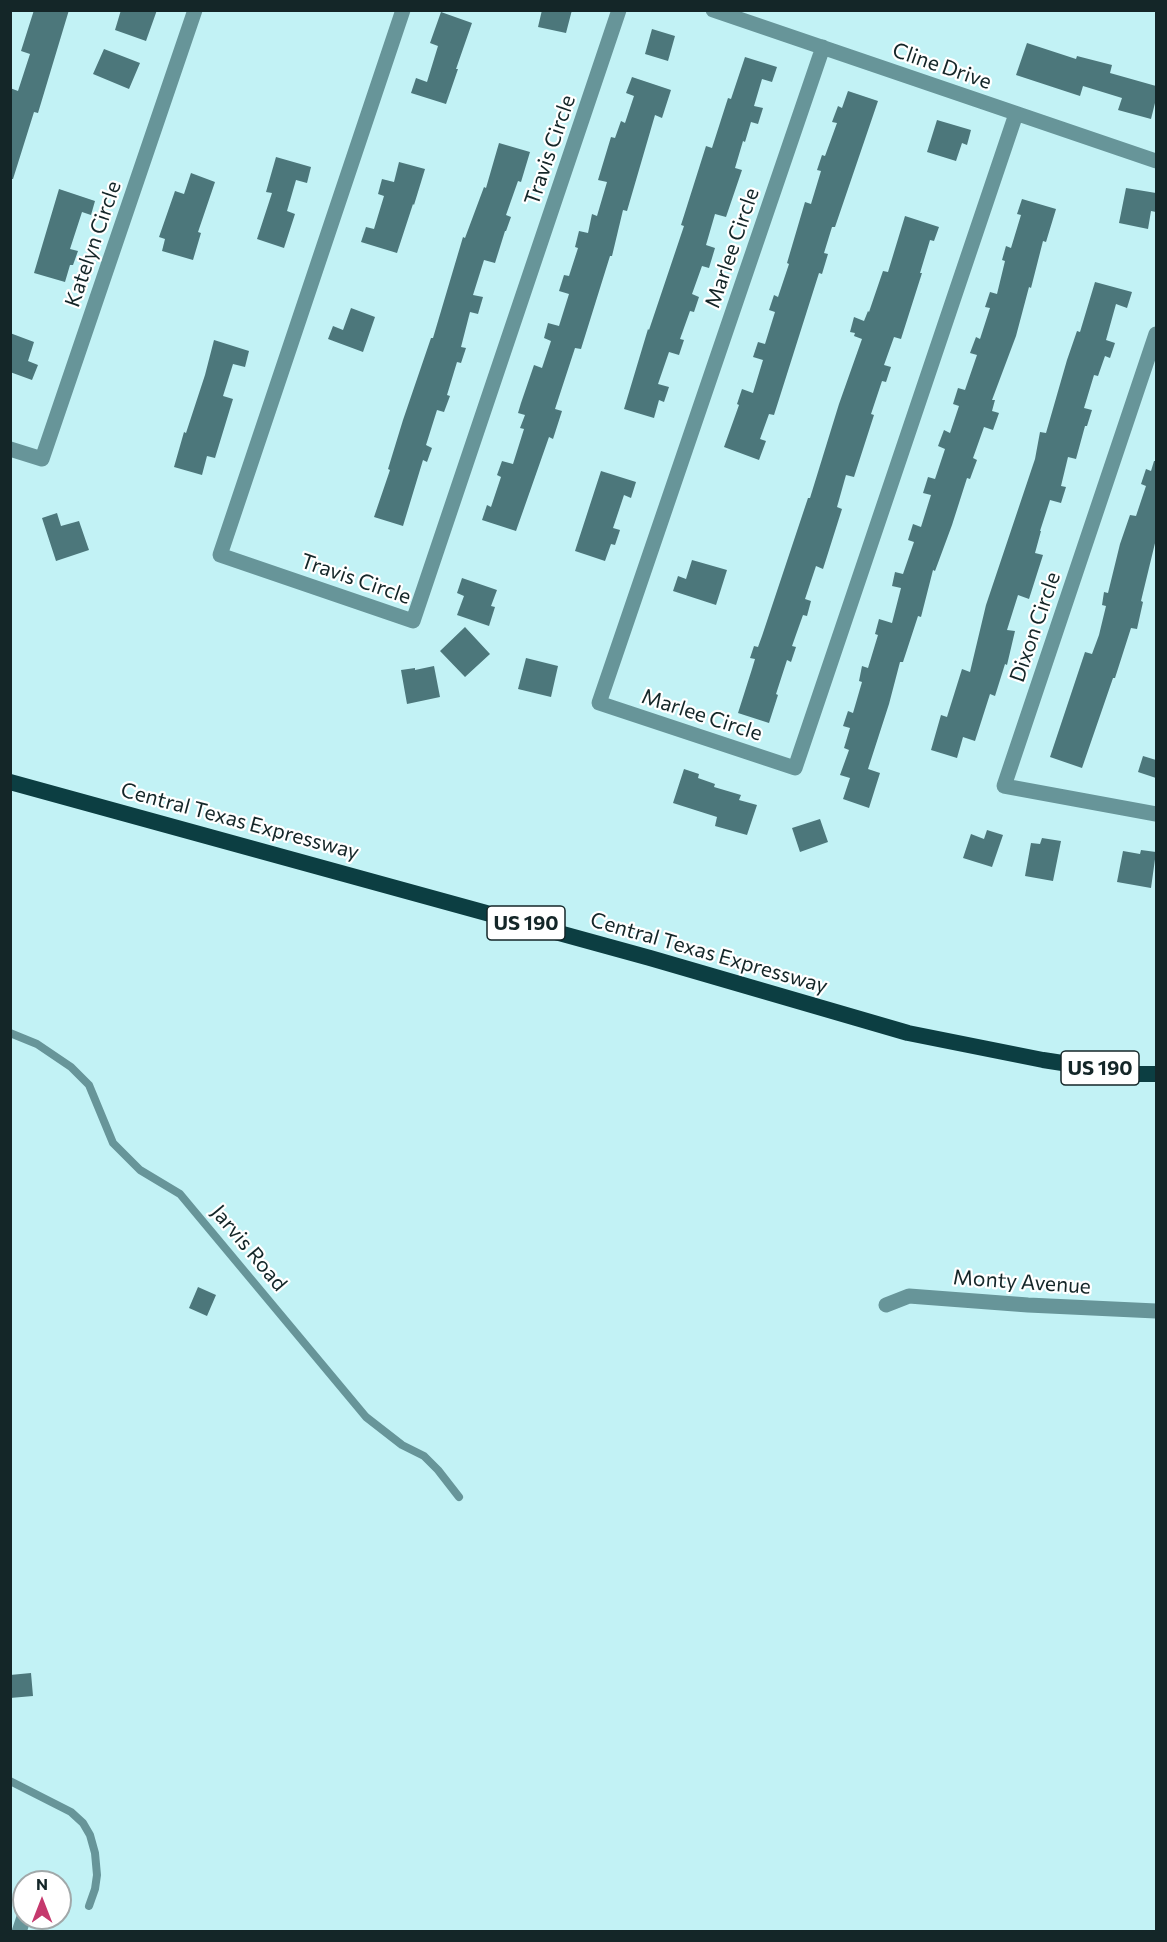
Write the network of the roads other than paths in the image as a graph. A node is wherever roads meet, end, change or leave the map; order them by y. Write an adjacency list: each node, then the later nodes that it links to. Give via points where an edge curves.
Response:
1 (195, 10): 9 (street, Katelyn Circle, via 42,459)
2 (403, 10): 3 (street, Travis Circle, via 219,555 413,621)
3 (619, 10)
4 (720, 12): 5 (street, Cline Drive)
5 (823, 46): 6 (street, Cline Drive); 6 (street, Marlee Circle, via 599,704 795,768)
6 (1016, 114): 7 (street, Cline Drive)
7 (1156, 161)
8 (1156, 334): 11 (street, Dixon Circle, via 1004,786)
9 (10, 449)
10 (10, 782): 13 (highway, Central Texas Expressway / US 190, via 908,1033 1043,1060)
11 (1156, 814)
12 (10, 1033): 16 (lane, Jarvis Road, via 37,1044 89,1085 113,1143 140,1170 180,1194 366,1417 402,1445 424,1456)
13 (1156, 1074)
14 (886, 1305): 15 (street, Monty Avenue, via 909,1296)
15 (1156, 1311)
16 (459, 1497)
17 (10, 1781): 18 (lane, via 72,1812 83,1823 95,1853 97,1875)
18 (89, 1906)

